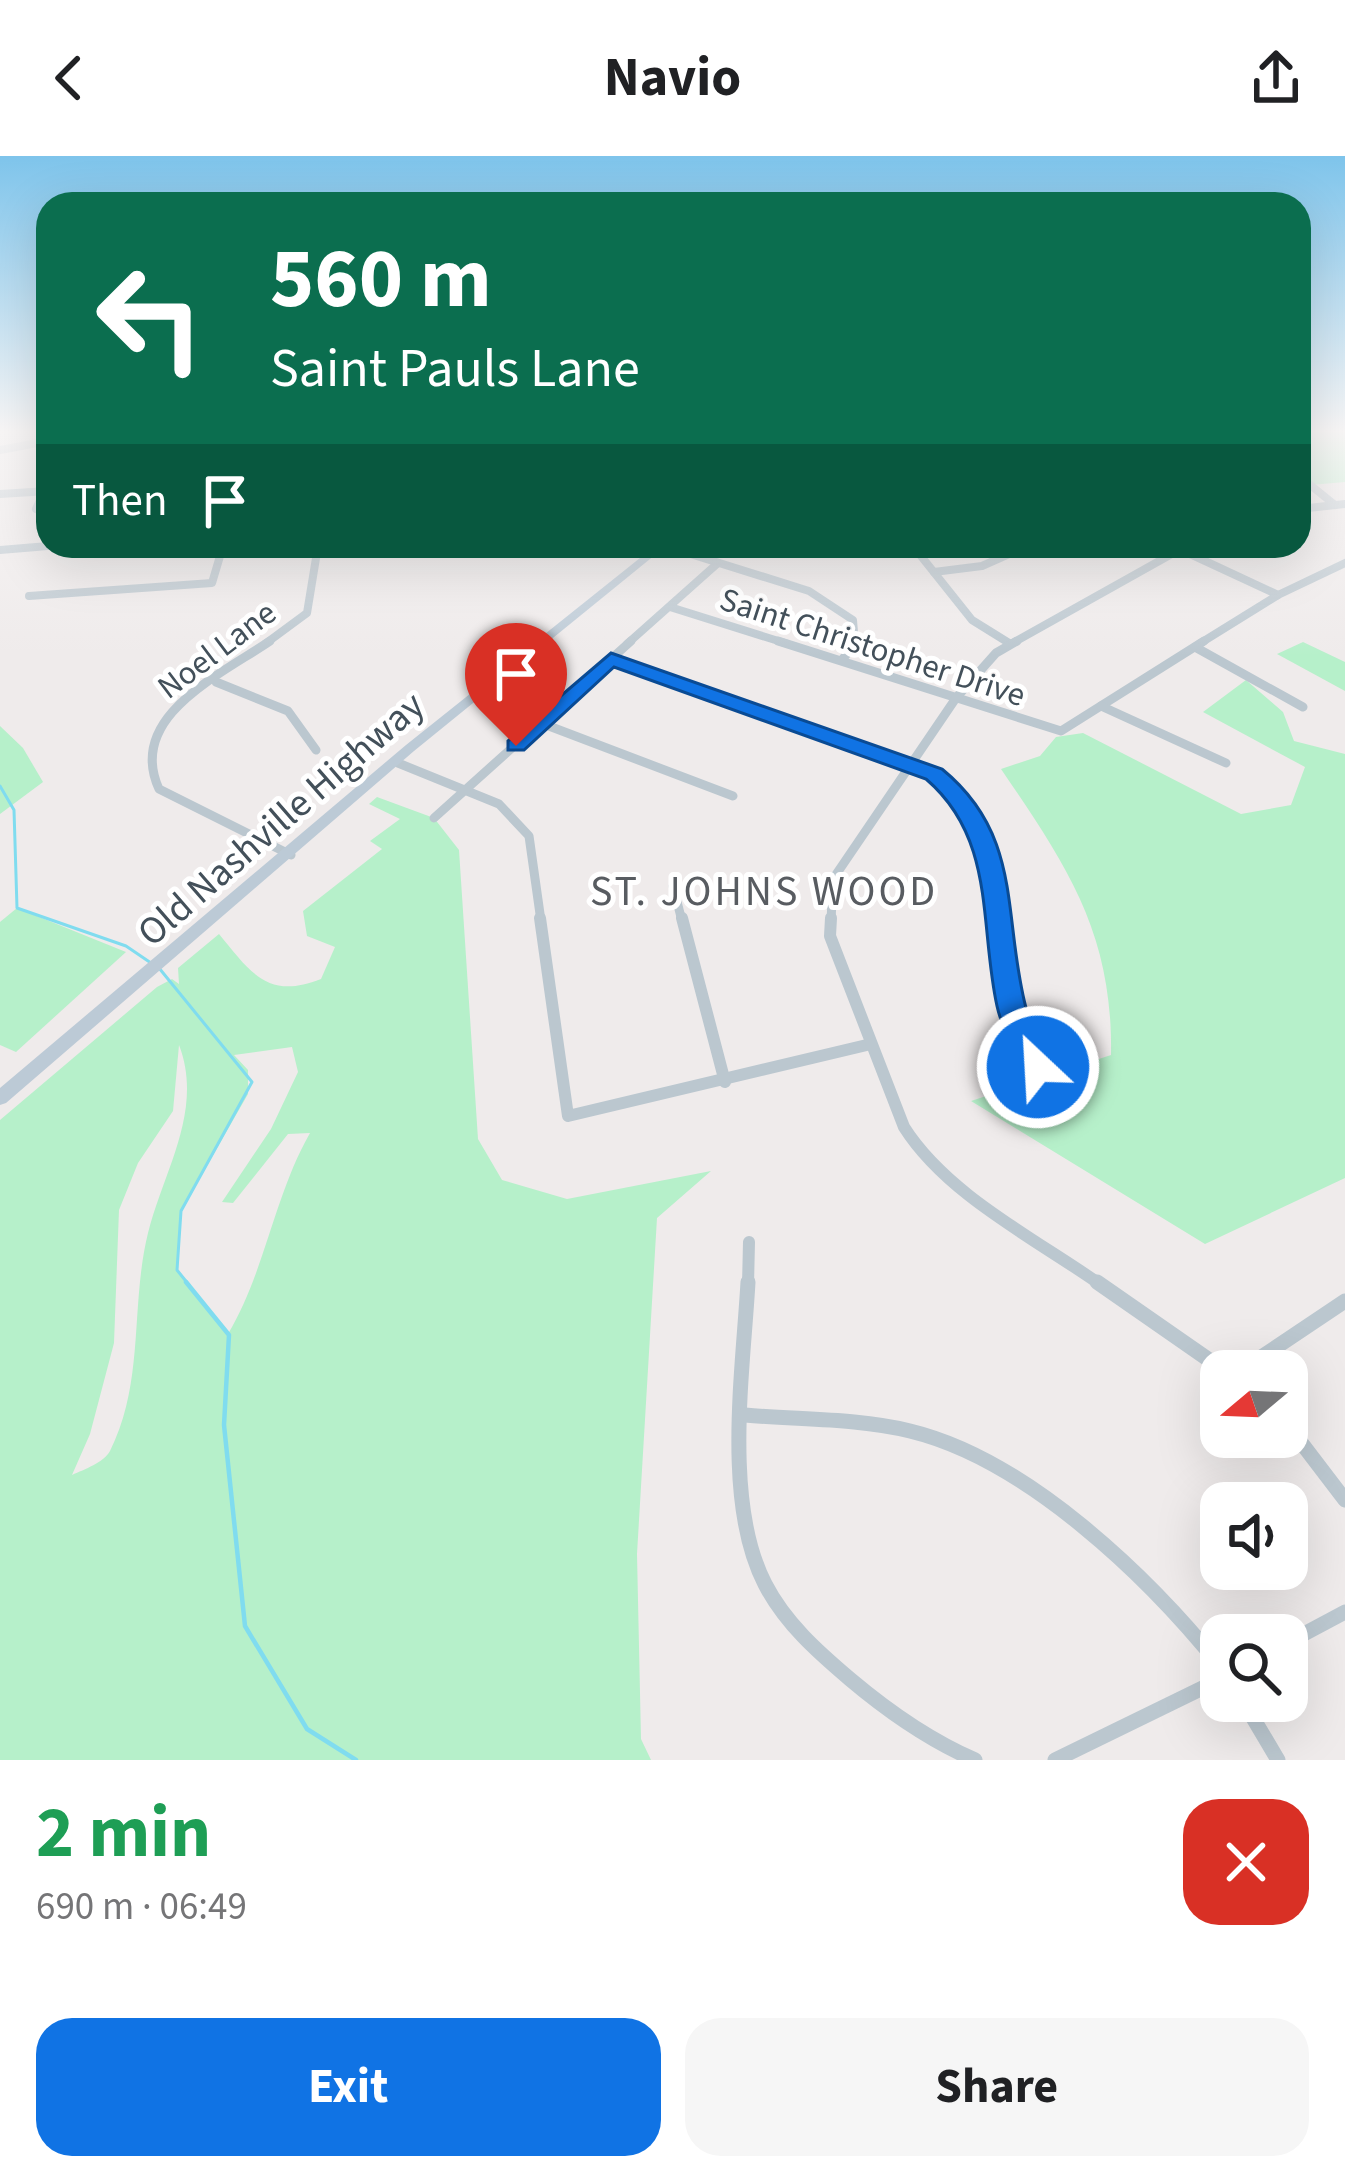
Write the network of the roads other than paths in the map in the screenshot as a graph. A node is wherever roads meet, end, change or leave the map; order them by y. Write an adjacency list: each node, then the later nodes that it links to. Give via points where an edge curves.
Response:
1 (36, 547): 2 (street)
2 (0, 550)
3 (219, 558): 15 (street, via 212,583)
4 (316, 558): 21 (street, Noel Lane, via 307,613)
5 (647, 558): 27 (main road, Old Nashville Highway, via 486,682)
6 (704, 558): 11 (street)
7 (923, 558): 13 (street)
8 (1000, 558): 13 (street)
9 (1160, 558): 17 (street)
10 (1202, 558): 14 (street)
11 (718, 562): 16 (street); 20 (street, via 840,604 858,640)
12 (1345, 563): 14 (street)
13 (934, 572): 17 (street, via 972,620)
14 (1278, 595): 18 (street)
15 (29, 596)
16 (670, 607): 19 (street); 20 (street, Saint Christopher Drive)
17 (1009, 643): 22 (street)
18 (1195, 647): 23 (street); 24 (street)
19 (611, 659): 25 (street); 28 (street)
20 (842, 660): 22 (street, Saint Christopher Drive)
21 (216, 682): 26 (street, via 288,711); 33 (street, Noel Lane, via 155,733 151,774 178,800)
22 (956, 698): 23 (street, Saint Christopher Drive, via 1061,731); 28 (street)
23 (1101, 706): 29 (street)
24 (1304, 707)
25 (541, 723): 30 (street); 31 (street)
26 (316, 750)
27 (398, 763): 30 (street); 33 (main road, Old Nashville Highway)
28 (910, 763): 35 (street, via 841,865 828,898 830,936); 38 (street, via 953,788 985,837 1012,1010 1038,1067)
29 (1226, 763)
30 (465, 790): 32 (street); 36 (street, via 499,804 529,836 568,1116)
31 (733, 796)
32 (434, 818)
33 (291, 855): 37 (main road, Old Nashville Highway)
34 (673, 886): 36 (street)
35 (872, 1044): 36 (street); 42 (street, via 904,1127 937,1168)
36 (724, 1082)
37 (0, 1098)
38 (1070, 1104)
39 (749, 1243): 43 (street)
40 (1345, 1301): 41 (street)
41 (1272, 1350)
42 (1200, 1353)
43 (745, 1414): 48 (street, via 925,1434 974,1455 1160,1592); 51 (street, via 750,1546 769,1593 818,1653 915,1729)
44 (1308, 1452): 45 (street)
45 (1345, 1500)
46 (1345, 1612): 47 (street)
47 (1308, 1632)
48 (1200, 1641)
49 (1200, 1689): 52 (street)
50 (1255, 1722): 53 (street)
51 (975, 1760)
52 (1055, 1760)
53 (1278, 1760)

